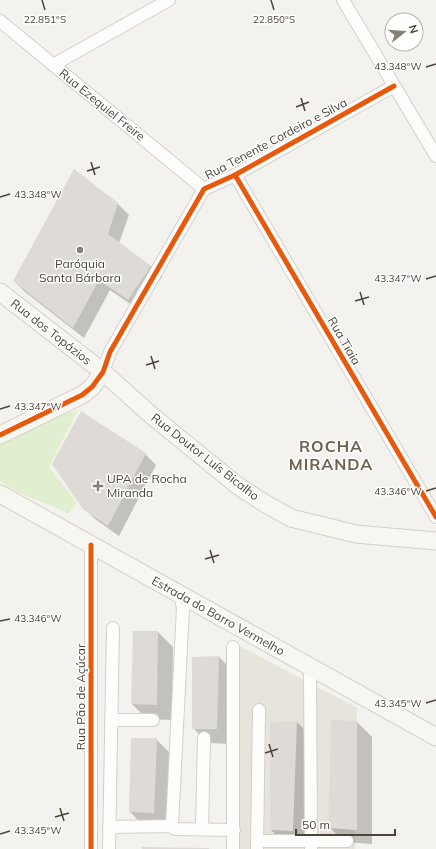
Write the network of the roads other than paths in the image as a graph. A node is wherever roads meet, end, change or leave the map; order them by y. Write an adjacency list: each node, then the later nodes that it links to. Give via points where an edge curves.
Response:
1 (344, 0): 5 (street)
2 (162, 2): 4 (street)
3 (0, 21): 4 (street, Rua Ezequiel Freire)
4 (53, 65): 8 (street, Rua Ezequiel Freire)
5 (394, 86): 6 (street); 7 (street, Rua Tenente Cordeiro e Silva)
6 (436, 156)
7 (235, 175): 8 (street, Rua Tenente Cordeiro e Silva); 13 (street, Rua Tiaia)
8 (204, 189): 10 (street, Rua Tenente Cordeiro e Silva, via 110,352)
9 (0, 292): 10 (main road, Rua dos Topázios)
10 (103, 372): 11 (main road, via 82,395); 14 (main road, Rua Doutor Luís Bicalho, via 238,486 291,518 356,534)
11 (0, 435)
12 (0, 494): 15 (main road, Estrada do Barro Vermelho)
13 (436, 517)
14 (436, 541)
15 (91, 545): 16 (main road, Estrada do Barro Vermelho); 32 (street, Rua Pão de Açúcar)
16 (180, 594): 19 (main road, Estrada do Barro Vermelho); 26 (street, via 182,608)
17 (113, 628): 21 (street)
18 (233, 647): 28 (street)
19 (310, 667): 23 (main road, Estrada do Barro Vermelho); 31 (street)
20 (259, 710): 30 (street)
21 (111, 720): 22 (street); 25 (street)
22 (153, 720)
23 (436, 737)
24 (204, 738): 27 (street)
25 (109, 826): 26 (street); 33 (street)
26 (172, 826): 27 (street, via 176,829)
27 (202, 830): 28 (street)
28 (234, 830): 34 (street)
29 (347, 841): 31 (street)
30 (257, 845): 31 (street)
31 (311, 845)
32 (92, 849)
33 (109, 849)
34 (233, 849)

